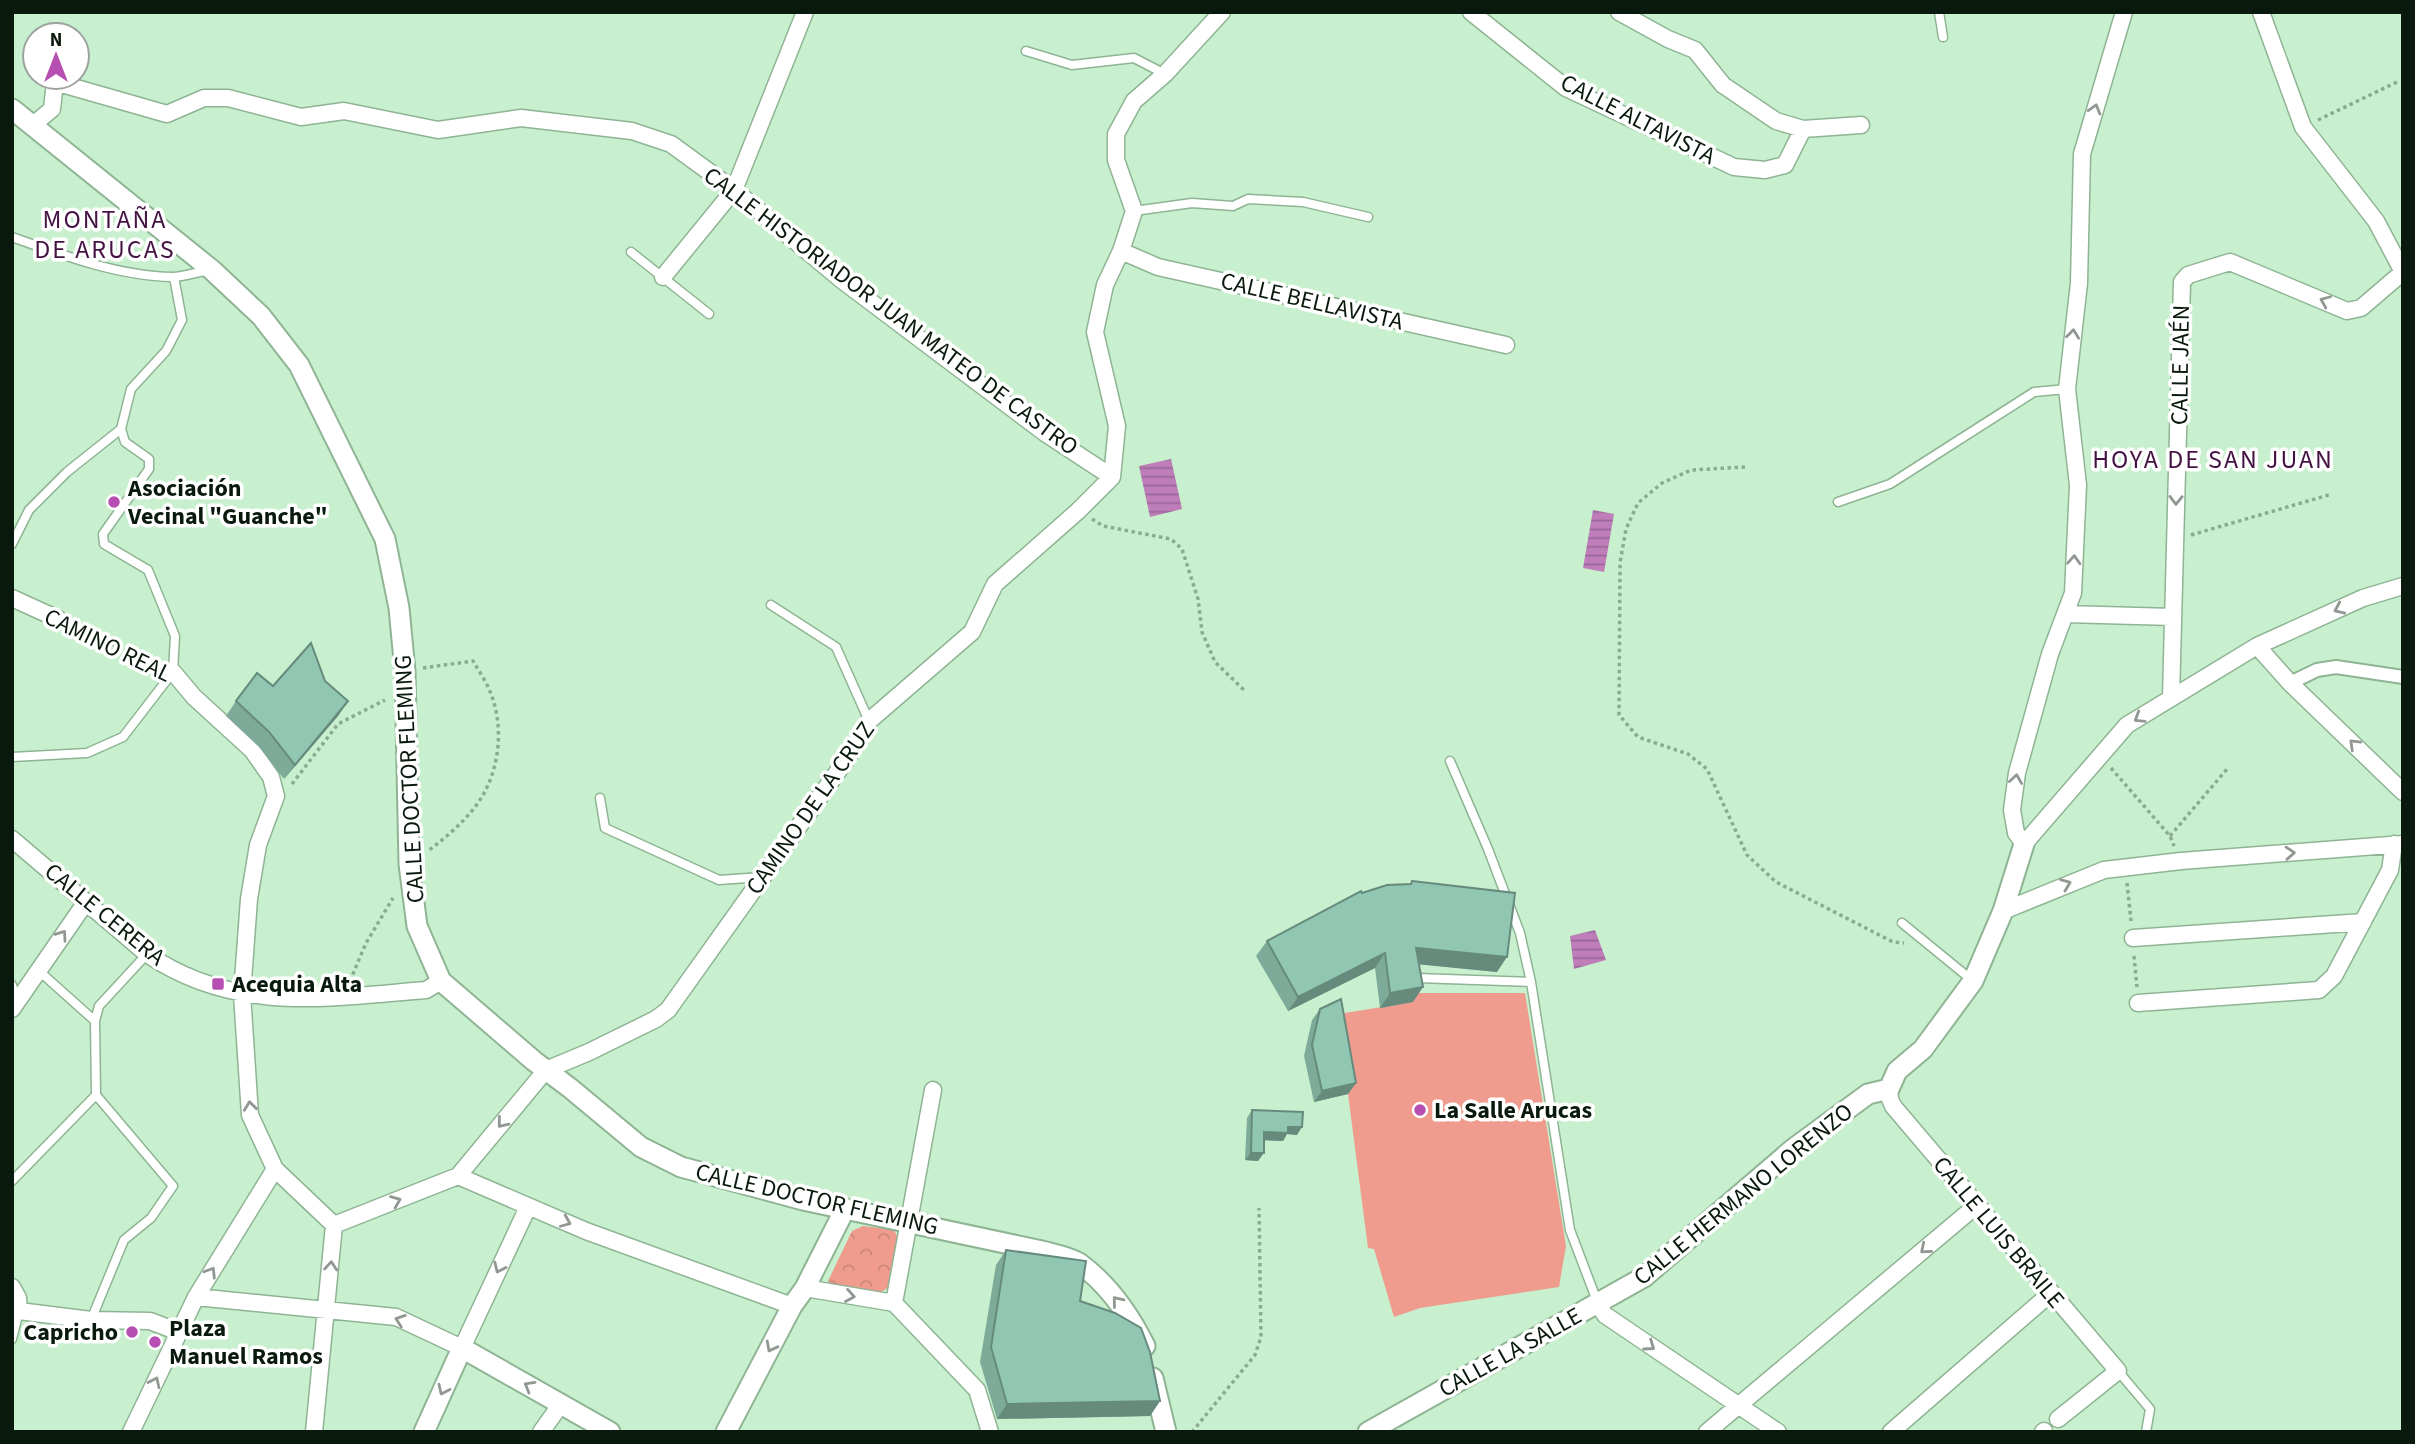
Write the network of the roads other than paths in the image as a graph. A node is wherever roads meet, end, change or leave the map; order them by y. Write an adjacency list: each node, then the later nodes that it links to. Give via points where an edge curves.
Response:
1 (805, 12): 15 (street)
2 (1222, 12): 10 (street)
3 (1471, 12): 14 (street, CALLE ALTAVISTA, via 1566,88 1734,167 1765,170 1785,165)
4 (1619, 12): 14 (street, via 1695,50 1723,85 1776,121)
5 (1939, 12): 8 (lane)
6 (2124, 12): 27 (street, one-way to 6, via 2079,284 2082,154)
7 (2261, 12): 22 (street, via 2304,127 2376,221)
8 (1943, 37)
9 (1026, 51): 10 (lane, via 1072,65 1134,58)
10 (1165, 74): 16 (street, via 1134,101 1116,134 1116,160)
11 (12, 108): 12 (street, CALLE DOCTOR FLEMING)
12 (33, 125): 15 (street, CALLE HISTORIADOR JUAN MATEO DE CASTRO, via 52,109 55,82 167,114 204,98 228,98 301,117 344,111 438,130 521,117 632,131 671,144); 21 (street, CALLE DOCTOR FLEMING)
13 (1861, 125): 14 (street)
14 (1803, 129)
15 (734, 190): 24 (street); 29 (street, CALLE HISTORIADOR JUAN MATEO DE CASTRO, via 843,281 1045,433)
16 (1134, 211): 17 (lane, via 1192,203 1233,206 1248,199 1303,202); 19 (street)
17 (1368, 217)
18 (12, 237): 23 (lane, via 128,272)
19 (1121, 251): 26 (street, CALLE BELLAVISTA, via 1158,267); 29 (street, via 1105,285 1095,332 1117,426)
20 (631, 252): 24 (lane)
21 (212, 270): 23 (lane); 60 (street, CALLE DOCTOR FLEMING, via 261,316 299,365 385,539 399,608 405,671 410,872 417,926)
22 (2403, 272): 36 (street, CALLE JAÉN, one-way to 36, via 2361,308 2347,311 2230,262 2188,275 2182,282)
23 (173, 277): 28 (lane, via 181,320 166,351 131,389)
24 (663, 277): 25 (lane)
25 (709, 314)
26 (1506, 345)
27 (2067, 389): 30 (lane, via 2034,392 1890,484); 35 (street, one-way to 27, via 2073,593 2078,485)
28 (121, 429): 31 (lane, via 29,510); 39 (lane, via 125,442 149,459 149,469 103,534 104,544 148,570 175,636)
29 (1112, 477): 43 (street, CAMINO DE LA CRUZ, via 995,584 972,632)
30 (1838, 502)
31 (12, 544)
32 (2403, 586): 38 (street, one-way to 38, via 2363,598)
33 (12, 598): 37 (street, CAMINO REAL)
34 (771, 605): 43 (lane, via 836,647)
35 (2065, 614): 36 (street); 49 (street, one-way to 35, via 2016,833 2012,810 2017,773)
36 (2173, 617): 42 (street, CALLE JAÉN)
37 (58, 619)
38 (2257, 646): 41 (street); 42 (street)
39 (173, 673): 44 (lane, via 123,737 87,753); 63 (street, CAMINO REAL, via 252,750 271,777 276,796 258,845)
40 (2403, 677): 41 (street, via 2336,667)
41 (2290, 682): 46 (street, one-way to 41)
42 (2171, 698): 49 (street, one-way to 49, via 2127,725)
43 (869, 721): 51 (street, CAMINO DE LA CRUZ)
44 (12, 757)
45 (1450, 761): 62 (lane, CALLE LA SALLE, via 1520,933)
46 (2403, 792)
47 (600, 798): 51 (lane, via 605,828 719,880)
48 (12, 839): 52 (street, CALLE CERERA)
49 (2024, 845): 53 (street)
50 (2398, 845): 53 (street, one-way to 50, via 2104,870); 54 (street)
51 (762, 877): 67 (street, CAMINO DE LA CRUZ, via 668,1010)
52 (86, 902): 57 (street, CALLE CERERA); 58 (street, one-way to 52)
53 (2003, 911): 61 (street)
54 (2363, 922): 56 (street); 65 (street, via 2334,976 2319,990)
55 (1902, 923): 61 (lane)
56 (2133, 938)
57 (147, 954): 63 (street, CALLE CERERA, via 211,985); 66 (lane, via 99,1006)
58 (38, 970): 64 (street); 66 (lane)
59 (1417, 978): 62 (lane)
60 (441, 981): 63 (street, CALLE CERERA, via 426,990 304,1000); 67 (street, CALLE DOCTOR FLEMING)
61 (1973, 981): 68 (street, via 1923,1049 1897,1072)
62 (1531, 982): 84 (lane, CALLE LA SALLE, via 1570,1230)
63 (242, 994): 71 (street, one-way to 63, via 250,1115)
64 (14, 998)
65 (2138, 1003)
66 (95, 1020): 70 (lane)
67 (546, 1070): 72 (street, one-way to 72); 76 (street, CALLE DOCTOR FLEMING, via 641,1147 681,1167)
68 (1889, 1089): 74 (street, CALLE LUIS BRAILE, via 1893,1106); 84 (street, CALLE HERMANO LORENZO, via 1850,1105 1644,1277)
69 (933, 1090): 77 (street)
70 (96, 1095): 73 (lane); 88 (lane, via 173,1186 151,1218 124,1240)
71 (275, 1169): 78 (street); 82 (street, one-way to 71)
72 (458, 1176): 75 (street); 78 (street, one-way to 72)
73 (12, 1181)
74 (1977, 1205): 81 (street, CALLE LUIS BRAILE); 94 (street, one-way to 94)
75 (528, 1207): 85 (street, one-way to 85); 91 (street, one-way to 91)
76 (845, 1209): 77 (street, CALLE DOCTOR FLEMING); 80 (street)
77 (910, 1223): 83 (street); 103 (street, CALLE DOCTOR FLEMING, one-way to 77, via 1147,1349 1116,1297 1077,1262)
78 (334, 1225): 86 (street, one-way to 78)
79 (12, 1287): 87 (street, via 18,1298)
80 (805, 1288): 83 (street, one-way to 83); 85 (street)
81 (2051, 1293): 92 (street, CALLE LUIS BRAILE); 107 (street)
82 (196, 1297): 86 (street); 89 (street)
83 (894, 1303): 102 (street, via 977,1390)
84 (1598, 1304): 94 (street, one-way to 94, via 1605,1315); 104 (street, CALLE LA SALLE)
85 (792, 1306): 101 (street, one-way to 101)
86 (327, 1310): 91 (street, one-way to 86, via 396,1317); 97 (street)
87 (16, 1312): 88 (street); 90 (lane)
88 (91, 1320): 89 (street, via 150,1321)
89 (179, 1332): 96 (street, one-way to 89)
90 (12, 1339)
91 (462, 1348): 93 (street, one-way to 91); 98 (street, one-way to 98)
92 (2118, 1371): 95 (street); 108 (lane, via 2150,1409)
93 (561, 1404): 99 (street); 100 (street)
94 (1739, 1405): 105 (street); 106 (street)
95 (2058, 1419)
96 (136, 1430)
97 (314, 1432)
98 (424, 1432)
99 (541, 1432)
100 (610, 1432)
101 (726, 1432)
102 (990, 1432)
103 (1166, 1432)
104 (1368, 1432)
105 (1707, 1432)
106 (1778, 1432)
107 (1891, 1432)
108 (2146, 1432)

